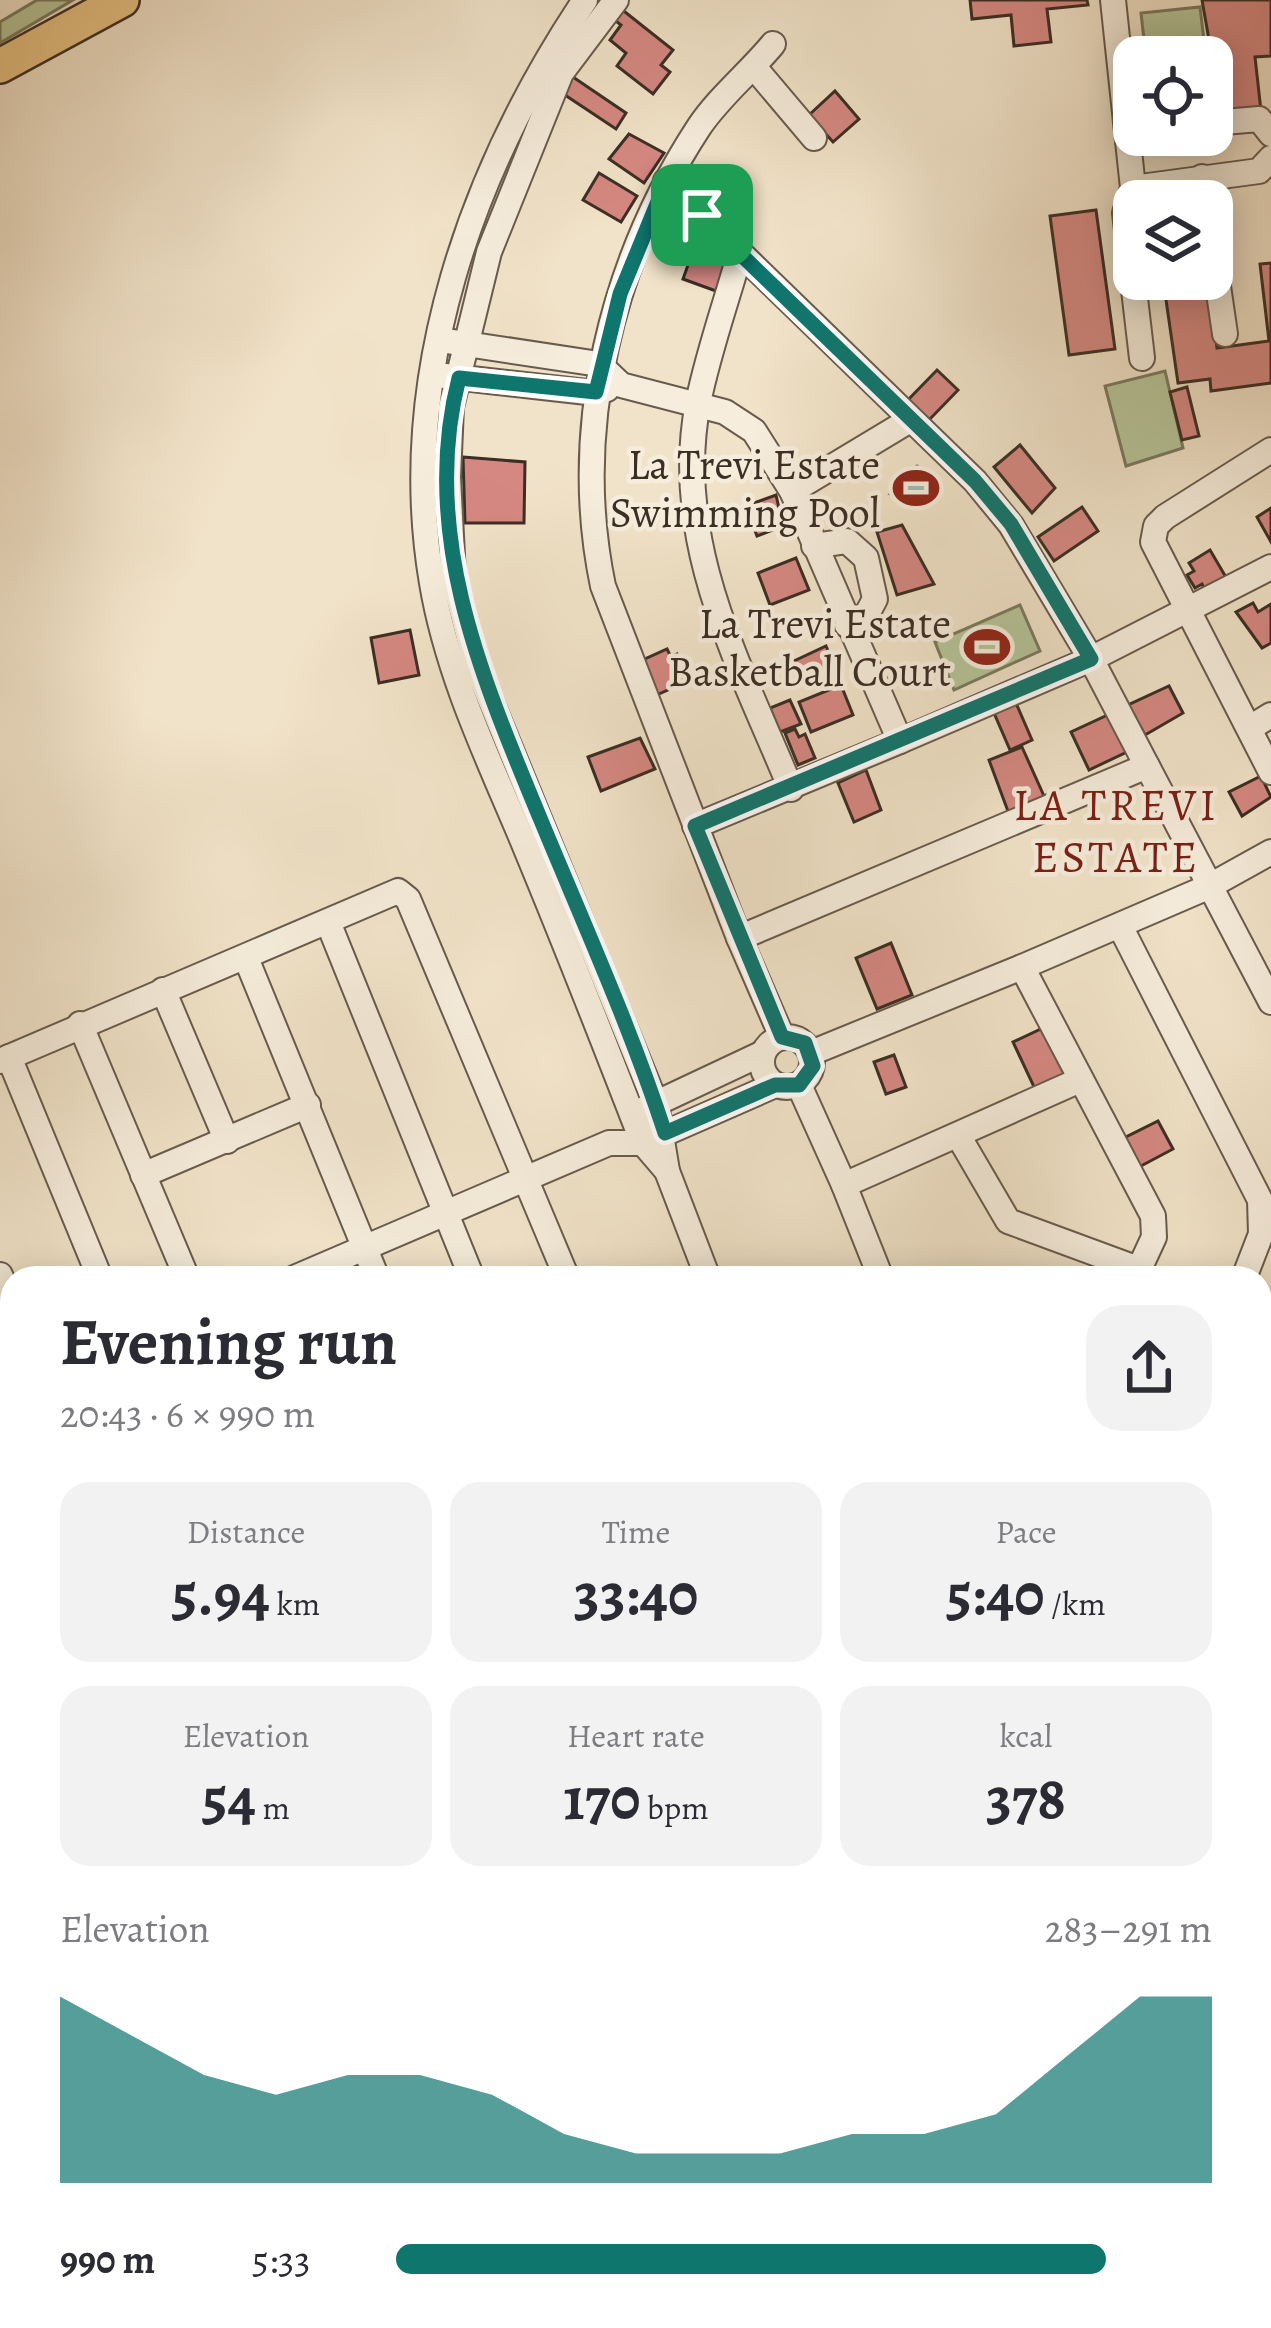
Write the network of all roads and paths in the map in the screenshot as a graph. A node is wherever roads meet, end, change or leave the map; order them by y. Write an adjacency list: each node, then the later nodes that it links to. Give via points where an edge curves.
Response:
1 (109, 0): 8 (highway)
2 (122, 0): 8 (highway)
3 (585, 0): 20 (street, via 551,51 463,237)
4 (616, 0): 20 (street, via 562,73 537,125)
5 (1113, 0): 6 (street)
6 (1118, 36)
7 (773, 44): 9 (street)
8 (0, 65)
9 (754, 67): 12 (street); 15 (street, via 703,122)
10 (1233, 123): 11 (street)
11 (1267, 123)
12 (814, 138)
13 (1271, 158): 14 (street)
14 (1232, 180)
15 (666, 182): 16 (street); 22 (street)
16 (740, 253): 26 (street); 27 (street)
17 (1135, 300): 21 (street)
18 (1220, 300): 19 (street)
19 (1225, 334)
20 (453, 341): 22 (street); 23 (street); 24 (street)
21 (1142, 358)
22 (599, 364): 25 (street)
23 (433, 375): 24 (street); 35 (street, via 423,497 432,583)
24 (459, 378): 25 (street); 35 (street, via 448,477)
25 (608, 389): 26 (street); 41 (street, via 595,548)
26 (698, 405): 29 (street, via 754,431); 40 (street, via 692,482 704,580)
27 (910, 420): 29 (street); 34 (street, via 1011,524)
28 (1271, 450): 32 (street, via 1156,526 1154,542)
29 (792, 490): 30 (street)
30 (814, 546): 33 (street); 33 (street, via 847,541 866,558 875,599)
31 (1271, 567): 32 (street)
32 (1191, 610): 34 (street); 36 (street)
33 (848, 625): 37 (street)
34 (1091, 659): 37 (street); 38 (street)
35 (466, 671): 58 (street)
36 (1260, 721): 39 (street)
37 (900, 741): 40 (street)
38 (1147, 766): 43 (street); 46 (street)
39 (1271, 772)
40 (791, 788): 41 (street)
41 (695, 826): 46 (street)
42 (1271, 852): 43 (street)
43 (1208, 887): 45 (street); 50 (street)
44 (328, 922): 47 (street); 64 (street, via 384,895 398,891 407,899); 66 (street)
45 (1120, 926): 48 (street); 78 (street, via 1260,1200 1261,1234)
46 (740, 938): 52 (street)
47 (246, 958): 49 (street); 57 (street)
48 (1022, 967): 53 (street); 55 (street)
49 (163, 990): 51 (street); 61 (street)
50 (1271, 1003)
51 (80, 1024): 54 (street); 63 (street)
52 (772, 1045): 53 (street, via 805,1043); 56 (street, via 761,1065); 58 (street)
53 (812, 1054): 56 (street, via 808,1078)
54 (4, 1059): 68 (street)
55 (1080, 1080): 59 (street); 77 (street, via 1153,1216 1154,1237)
56 (787, 1085): 60 (street); 65 (street)
57 (308, 1106): 61 (street); 67 (street)
58 (644, 1109): 60 (street); 62 (street)
59 (959, 1137): 65 (street); 76 (street, via 1008,1221)
60 (654, 1138): 62 (street); 74 (street)
61 (227, 1141): 63 (street)
62 (609, 1143): 64 (street)
63 (143, 1175): 69 (street)
64 (526, 1178): 66 (street); 73 (street)
65 (844, 1185): 75 (street)
66 (444, 1211): 67 (street); 72 (street)
67 (364, 1248): 70 (street); 71 (street)
68 (95, 1266)
69 (182, 1266)
70 (322, 1266)
71 (372, 1266)
72 (467, 1266)
73 (562, 1266)
74 (703, 1266)
75 (876, 1266)
76 (1120, 1266)
77 (1140, 1266)
78 (1249, 1266)

